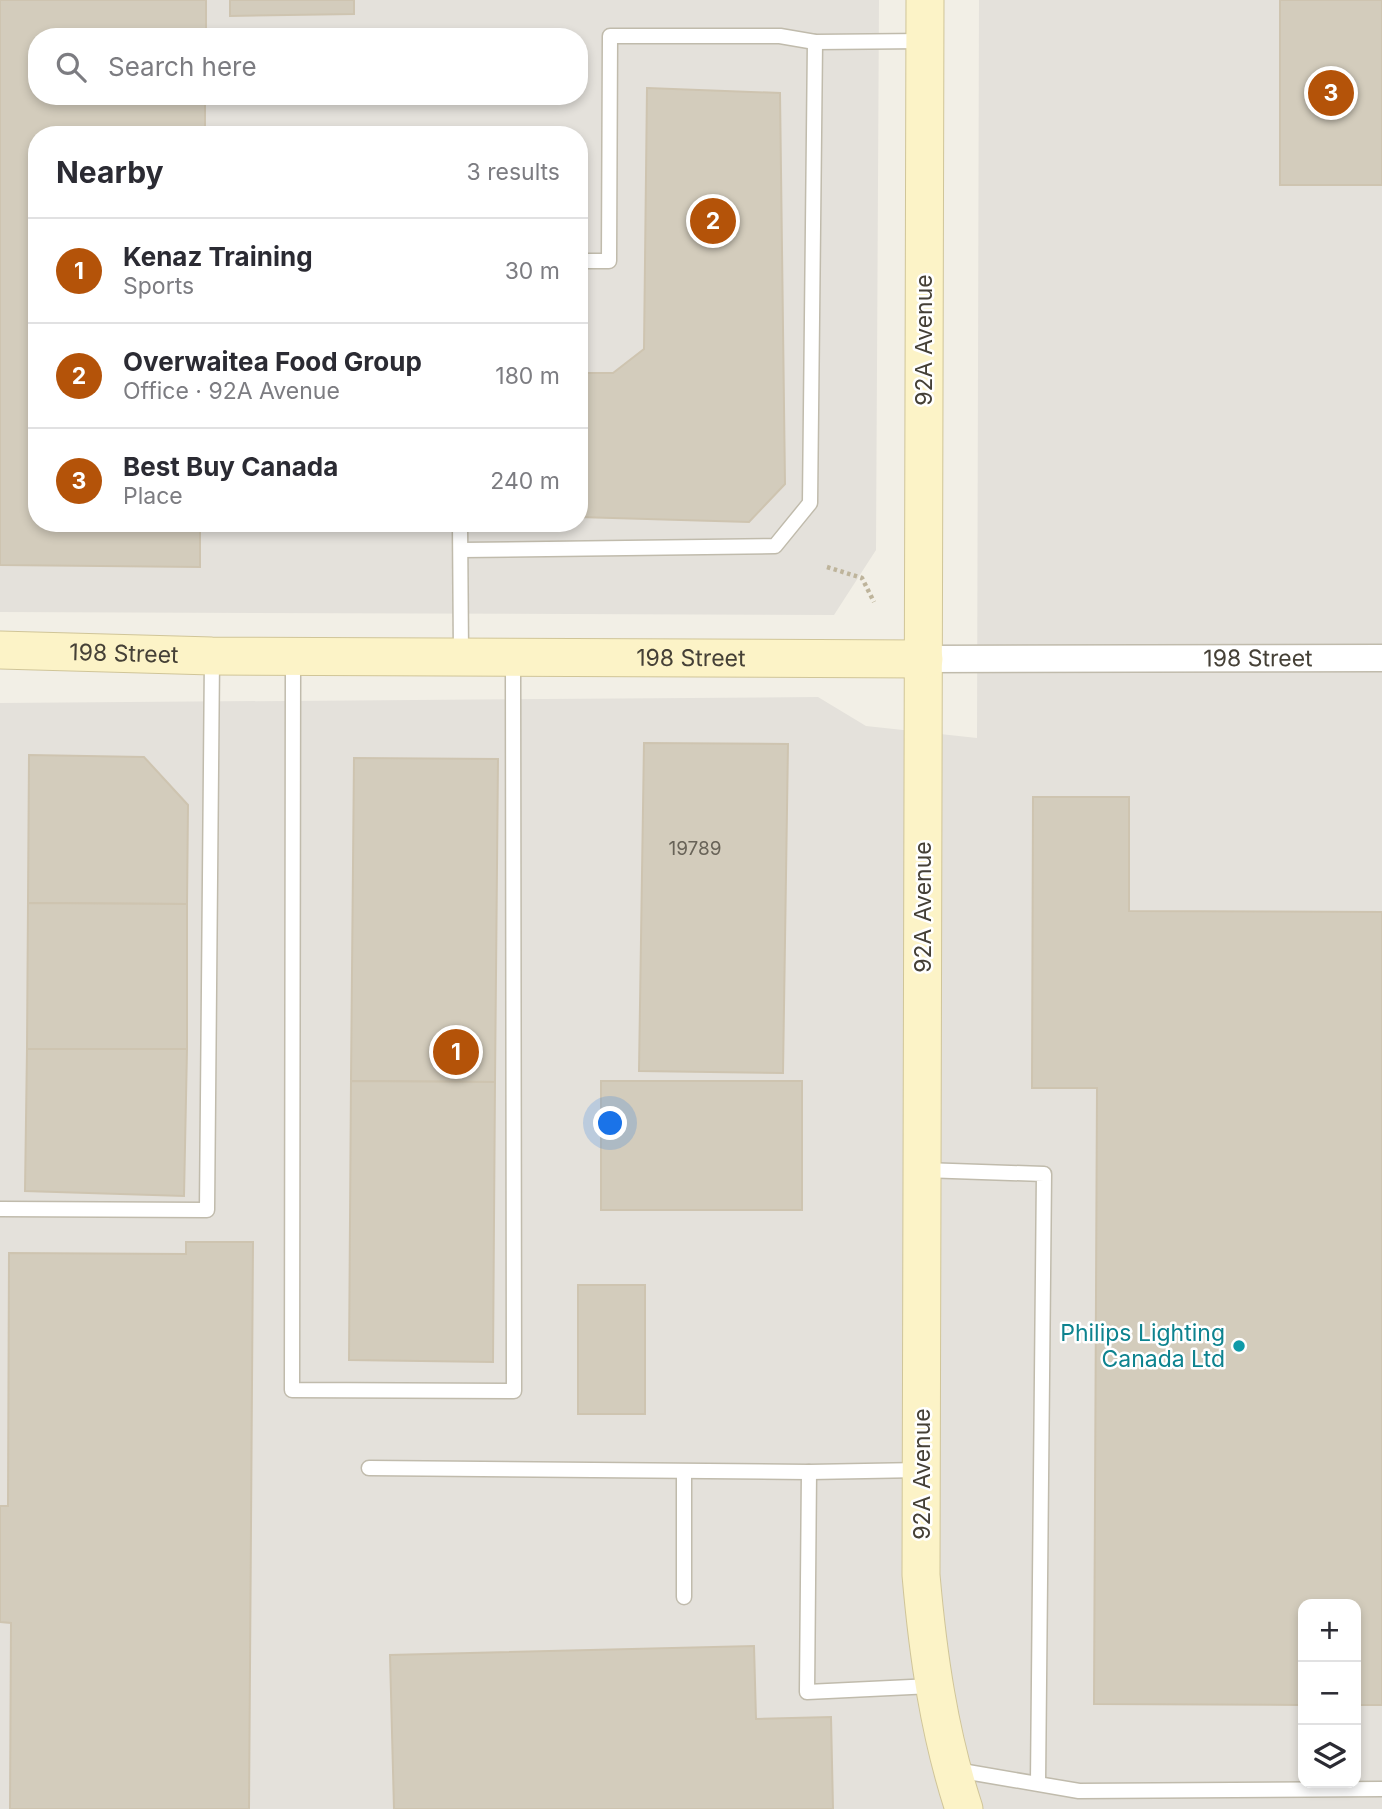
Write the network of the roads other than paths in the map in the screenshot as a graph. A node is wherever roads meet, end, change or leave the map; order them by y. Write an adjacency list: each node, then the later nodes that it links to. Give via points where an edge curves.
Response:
1 (925, 0): 2 (street, 92A Avenue)
2 (925, 41): 3 (lane); 13 (street, 92A Avenue)
3 (815, 42): 4 (lane, via 780,36 610,36 609,261); 6 (lane, via 810,503 775,547)
4 (588, 261)
5 (460, 532): 6 (lane)
6 (461, 550): 10 (lane)
7 (0, 650): 8 (street, 198 Street)
8 (212, 656): 9 (street, 198 Street); 15 (lane, via 207,1210)
9 (293, 656): 10 (street, 198 Street); 11 (lane, via 292,1390 514,1391)
10 (461, 657): 11 (street, 198 Street)
11 (513, 657): 13 (street, 198 Street)
12 (1382, 658): 13 (street, 198 Street)
13 (924, 659): 14 (street, 92A Avenue)
14 (923, 1170): 17 (street, 92A Avenue); 23 (lane, via 1044,1174)
15 (0, 1209)
16 (369, 1468): 18 (lane)
17 (922, 1470): 19 (lane); 21 (street, 92A Avenue, via 922,1575)
18 (684, 1472): 19 (lane); 20 (lane)
19 (809, 1472): 21 (lane, via 807,1692)
20 (684, 1597)
21 (933, 1686): 22 (street, 92A Avenue)
22 (951, 1770): 23 (lane); 25 (street, 92A Avenue)
23 (1038, 1783): 24 (lane, via 1079,1791)
24 (1382, 1789)
25 (964, 1809)

